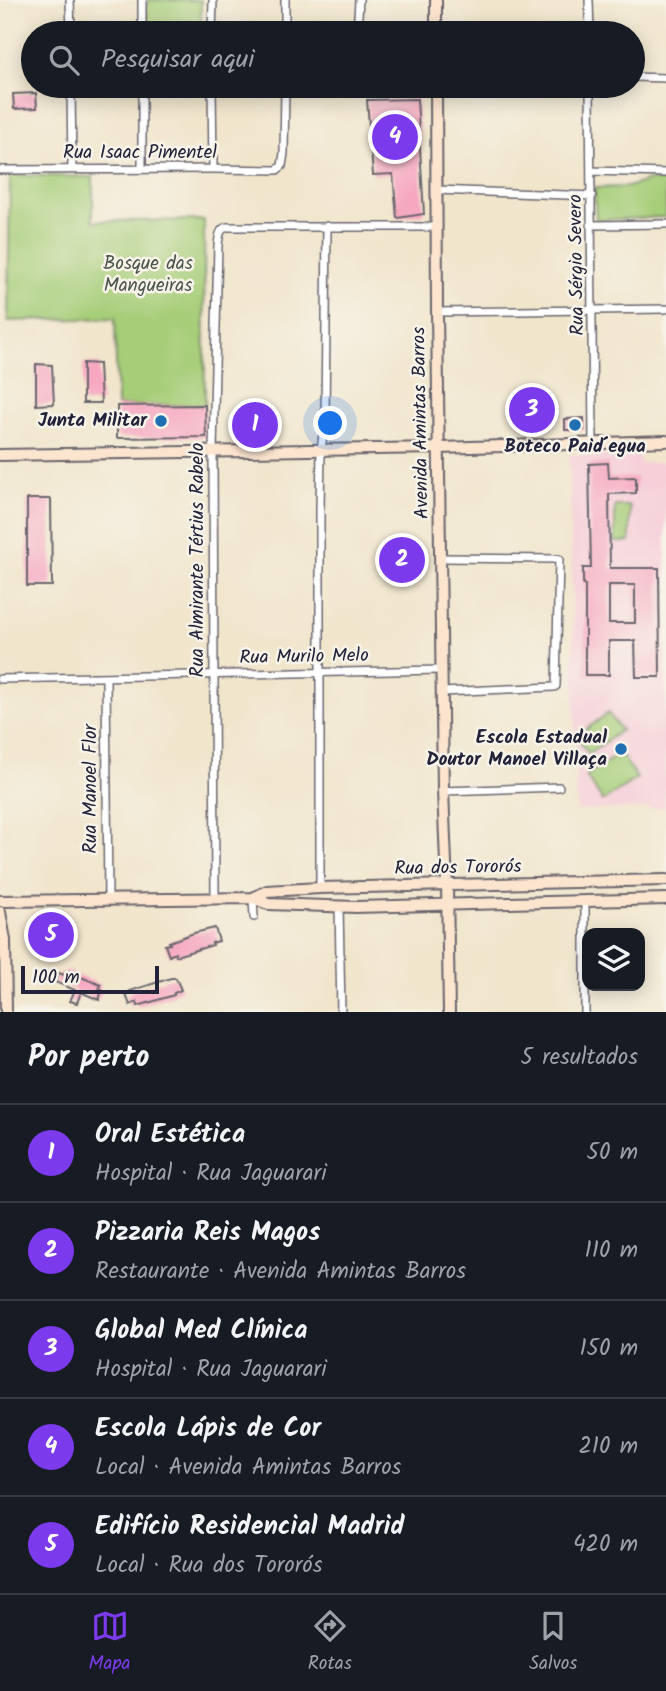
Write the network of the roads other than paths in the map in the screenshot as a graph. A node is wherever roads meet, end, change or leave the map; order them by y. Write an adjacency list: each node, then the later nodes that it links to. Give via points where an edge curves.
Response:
1 (70, 0): 8 (street)
2 (142, 0): 9 (street)
3 (213, 0): 10 (street)
4 (285, 0): 11 (street)
5 (359, 0): 12 (street)
6 (436, 0): 13 (main road)
7 (589, 0): 14 (street)
8 (71, 21)
9 (142, 21)
10 (212, 21)
11 (285, 21)
12 (358, 21)
13 (436, 21)
14 (590, 21)
15 (645, 78): 16 (street)
16 (666, 78)
17 (71, 98): 23 (street)
18 (142, 98): 24 (street)
19 (212, 98): 25 (street)
20 (285, 98): 25 (street, Rua Isaac Pimentel, via 284,153 279,169)
21 (436, 98): 29 (main road, Avenida Amintas Barros)
22 (590, 98): 27 (street, Rua Sérgio Severo)
23 (72, 169): 24 (street, Rua Isaac Pimentel); 26 (street, Rua Isaac Pimentel)
24 (142, 169): 25 (street, Rua Isaac Pimentel)
25 (213, 169)
26 (0, 170)
27 (592, 171): 28 (street); 30 (street, Rua Sérgio Severo)
28 (666, 173)
29 (437, 190): 30 (street); 34 (main road, Avenida Amintas Barros)
30 (592, 196): 32 (street, Rua Sérgio Severo)
31 (666, 224): 32 (street)
32 (592, 225): 36 (street, Rua Sérgio Severo)
33 (327, 226): 34 (street); 41 (street); 42 (street, Rua Almirante Tértius Rabelo, via 227,227 220,233)
34 (437, 227): 37 (main road, Avenida Amintas Barros)
35 (666, 309): 36 (street)
36 (593, 310): 37 (street); 39 (street, Rua Sérgio Severo)
37 (437, 312): 40 (main road, Avenida Amintas Barros)
38 (666, 441): 39 (main road)
39 (593, 443): 40 (main road)
40 (440, 448): 41 (main road); 44 (main road, Avenida Amintas Barros)
41 (321, 450): 42 (main road); 46 (street)
42 (213, 452): 43 (main road); 47 (street, Rua Almirante Tértius Rabelo)
43 (0, 455)
44 (440, 558): 45 (main road, Avenida Amintas Barros); 50 (street, via 559,559 556,685)
45 (441, 670): 46 (street, Rua Murilo Melo); 50 (main road, Avenida Amintas Barros)
46 (319, 672): 47 (street, Rua Murilo Melo); 55 (street)
47 (213, 675): 48 (street, Rua Murilo Melo); 57 (street, Rua Almirante Tértius Rabelo)
48 (106, 677): 49 (street, Rua Murilo Melo); 59 (street, Rua Manoel Flor)
49 (0, 679)
50 (442, 692): 52 (main road, Avenida Amintas Barros)
51 (559, 788): 52 (street)
52 (443, 791): 54 (main road, Avenida Amintas Barros)
53 (666, 880): 54 (main road, Rua dos Tororós)
54 (447, 886): 56 (main road, Rua dos Tororós); 63 (main road, Avenida Amintas Barros)
55 (320, 888): 56 (main road, Rua dos Tororós); 58 (main road, Rua dos Tororós, via 267,891)
56 (356, 888): 65 (main road)
57 (215, 898): 58 (main road, Rua dos Tororós); 59 (main road, Rua dos Tororós)
58 (253, 898): 64 (main road, Rua dos Tororós, via 268,904); 67 (street)
59 (108, 900): 61 (main road, Rua dos Tororós)
60 (666, 900): 62 (main road, Rua dos Tororós)
61 (0, 901)
62 (585, 902): 63 (main road, Rua dos Tororós); 71 (street)
63 (447, 905): 65 (main road, Rua dos Tororós); 70 (main road, Avenida Amintas Barros)
64 (339, 906): 65 (main road, Rua dos Tororós); 69 (street)
65 (356, 906)
66 (0, 912): 68 (main road)
67 (254, 917)
68 (6, 1012)
69 (341, 1012)
70 (449, 1012)
71 (585, 1012)

